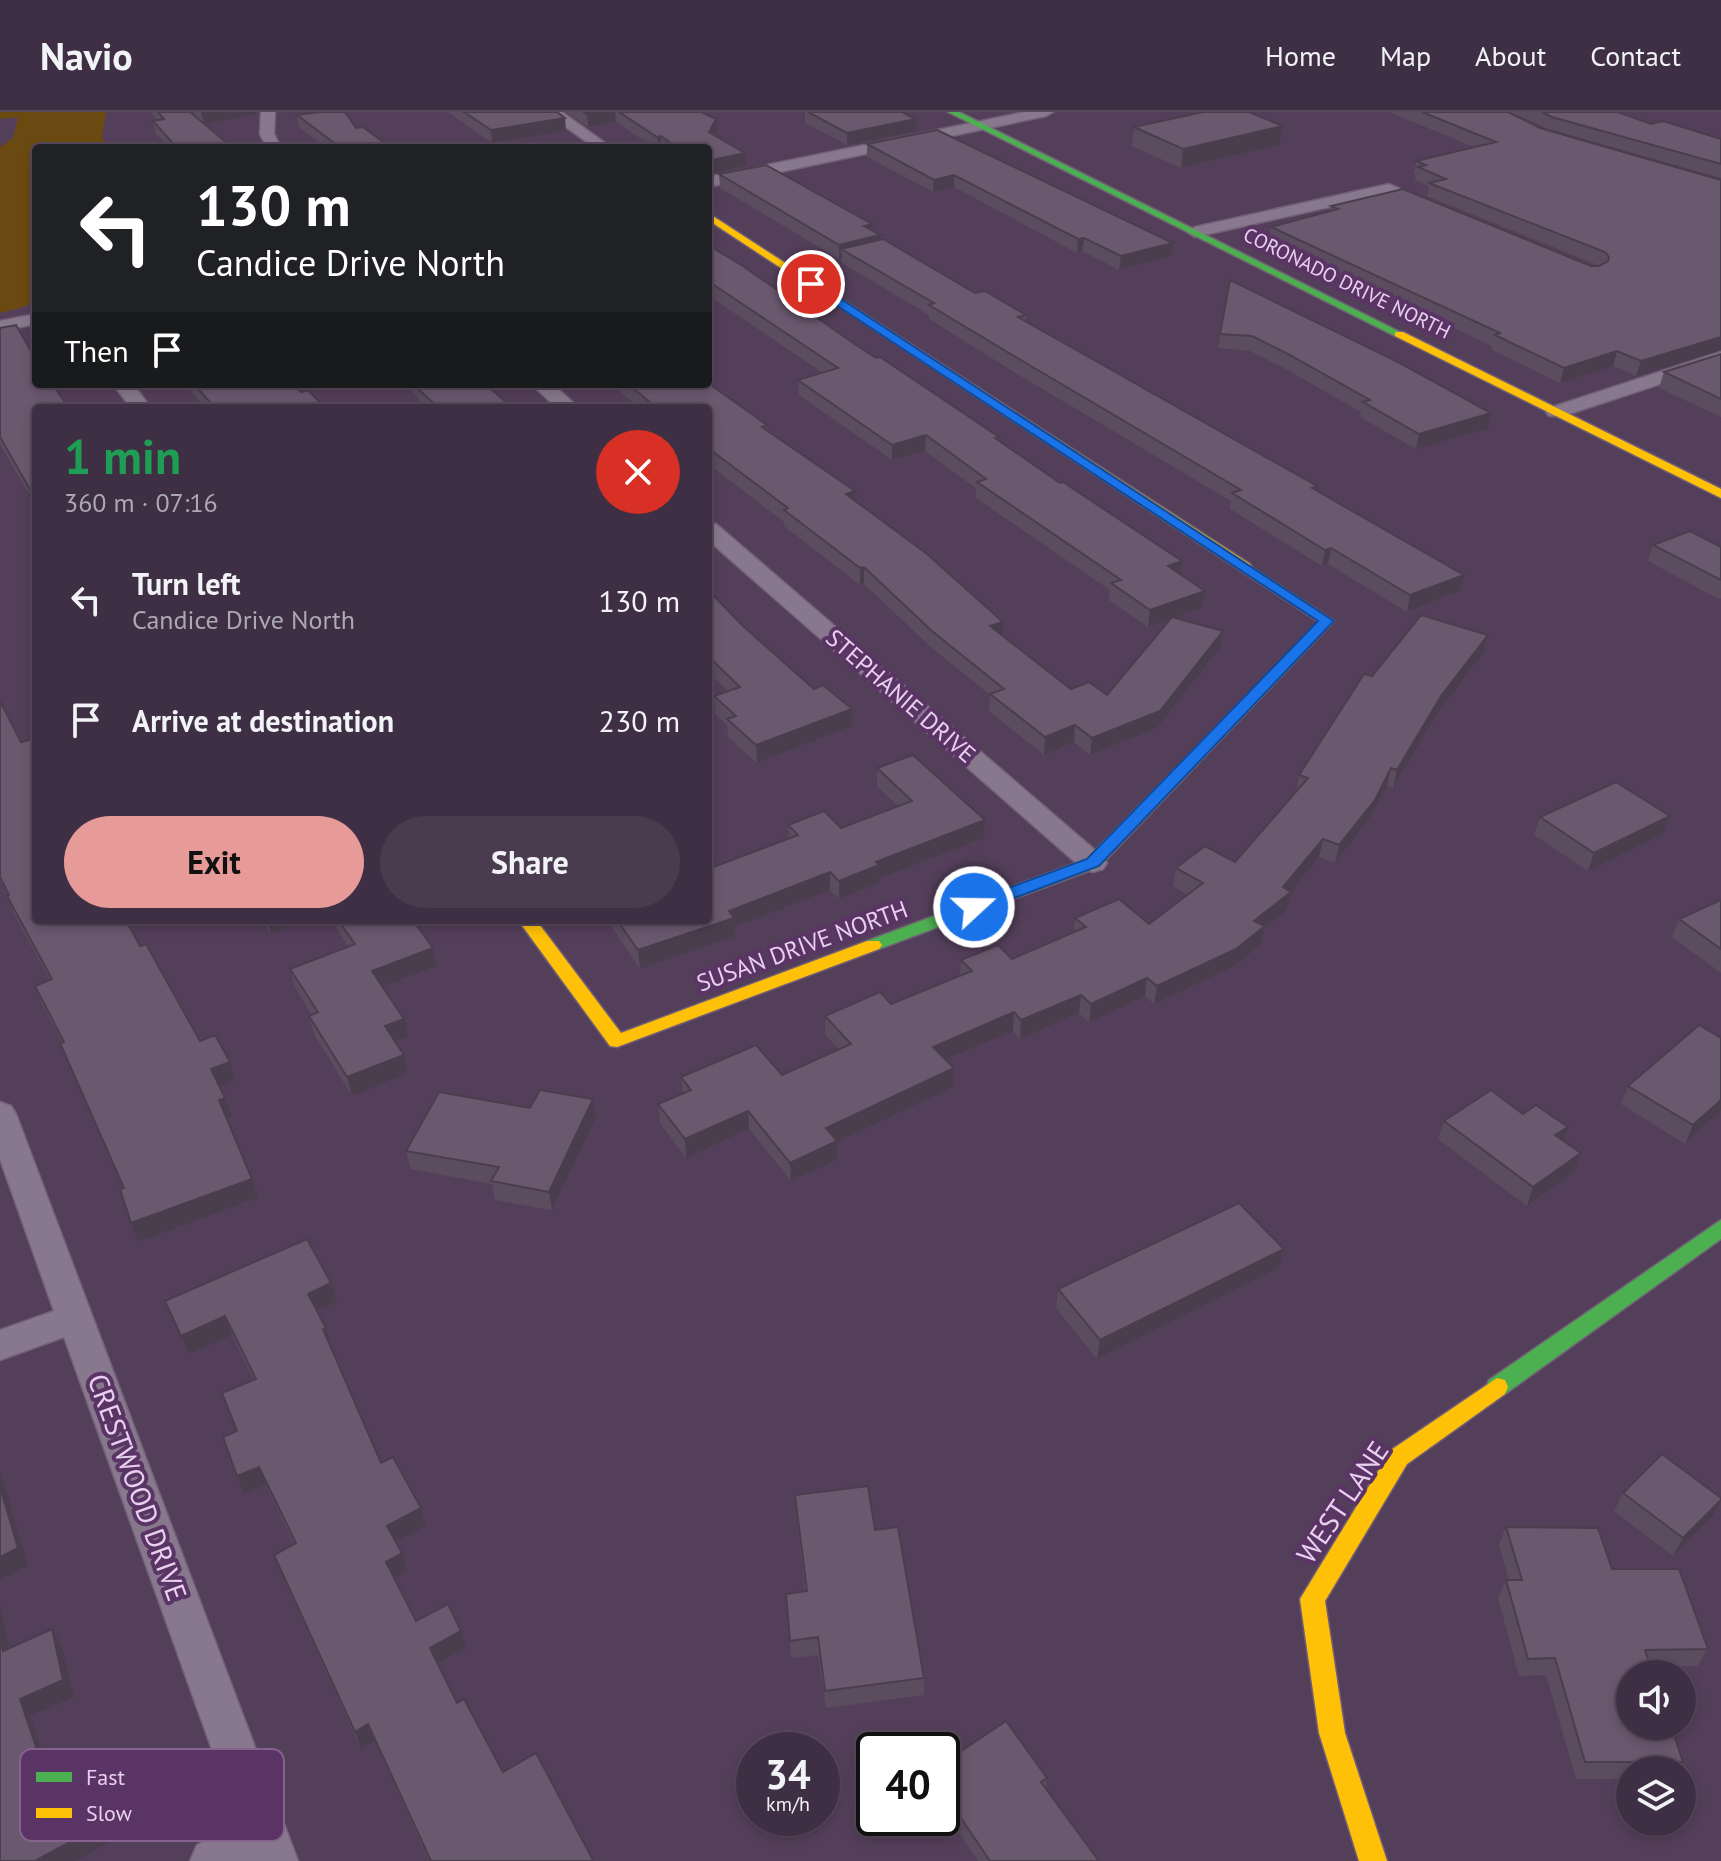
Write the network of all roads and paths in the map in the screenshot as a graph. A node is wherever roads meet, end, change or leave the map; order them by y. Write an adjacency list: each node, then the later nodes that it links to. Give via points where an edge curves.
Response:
1 (268, 112): 6 (street)
2 (552, 112): 7 (street)
3 (952, 112): 5 (street, CORONADO DRIVE NORTH)
4 (1046, 112): 5 (street)
5 (979, 126): 8 (street); 11 (street, CORONADO DRIVE NORTH)
6 (272, 144)
7 (599, 144)
8 (712, 181)
9 (1447, 213): 11 (street, via 1389,189)
10 (712, 219): 20 (street, SUSAN DRIVE NORTH, via 1327,621)
11 (1195, 232): 17 (street, CORONADO DRIVE NORTH)
12 (32, 320): 13 (street)
13 (0, 326)
14 (1721, 358): 17 (street)
15 (546, 388): 16 (street)
16 (564, 404)
17 (1556, 412): 18 (street, CORONADO DRIVE NORTH)
18 (1721, 494)
19 (712, 532): 20 (street, STEPHANIE DRIVE)
20 (1093, 863): 21 (street, SUSAN DRIVE NORTH, via 617,1041)
21 (530, 924)
22 (0, 1114): 24 (street, CRESTWOOD DRIVE)
23 (1721, 1228): 29 (street, WEST LANE, via 1399,1457 1312,1599 1332,1733)
24 (75, 1318): 25 (street); 26 (street, CRESTWOOD DRIVE)
25 (0, 1345)
26 (234, 1749)
27 (270, 1847): 28 (street)
28 (213, 1861)
29 (1373, 1861)

